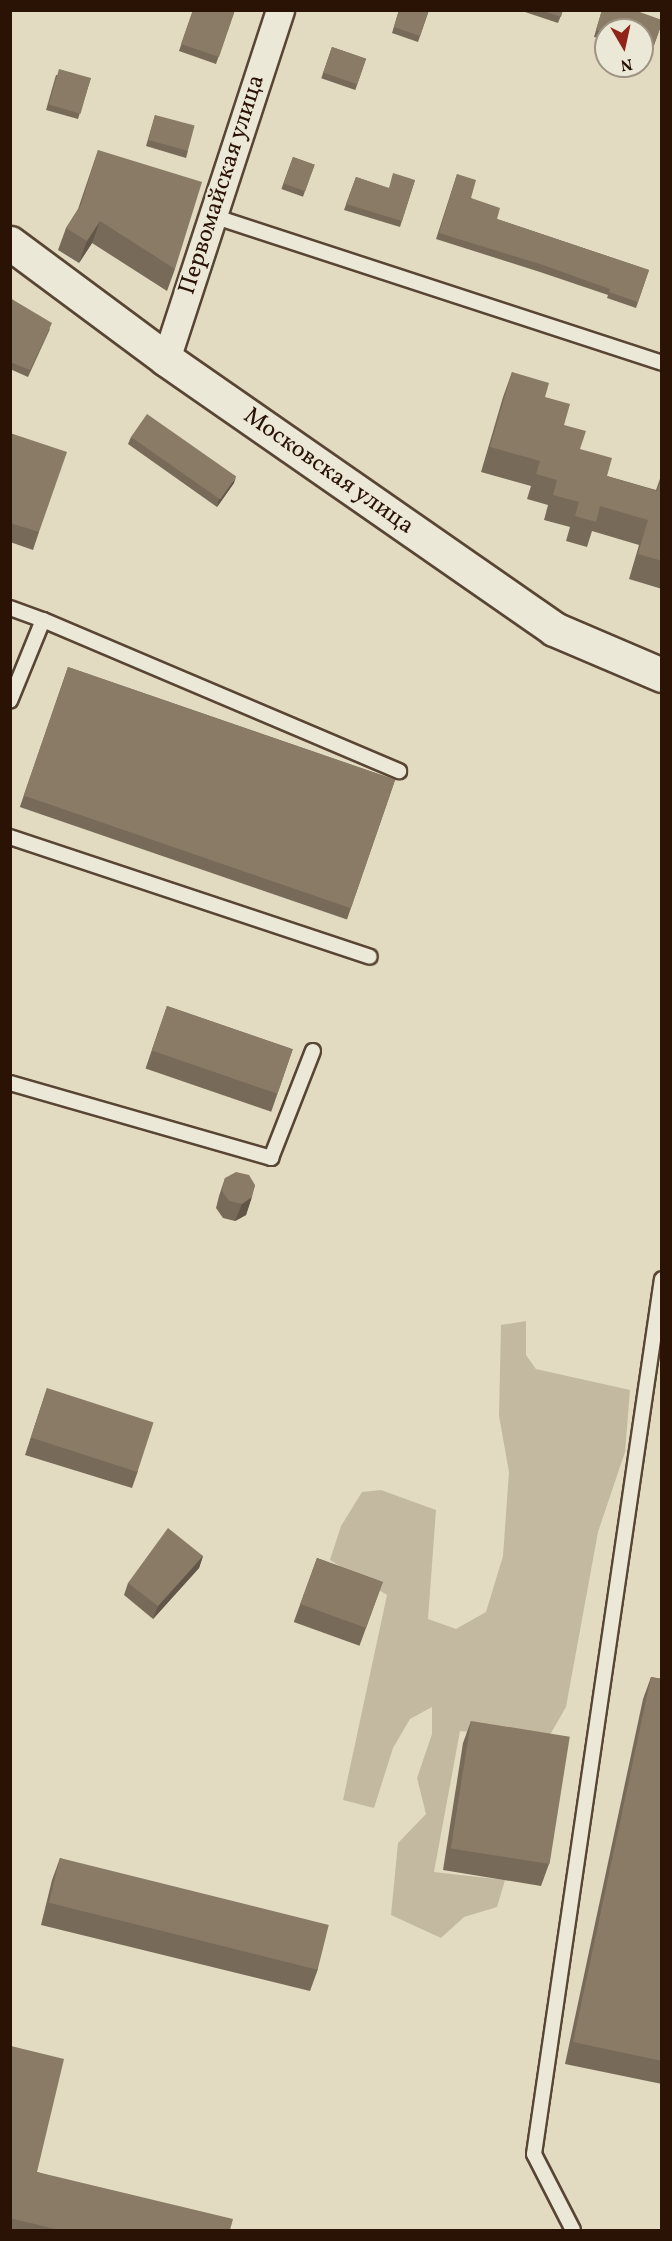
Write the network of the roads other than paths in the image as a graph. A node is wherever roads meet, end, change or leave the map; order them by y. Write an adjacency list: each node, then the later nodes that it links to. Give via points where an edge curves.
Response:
1 (280, 10): 2 (street, Первомайская улица)
2 (213, 216): 4 (street, Первомайская улица); 5 (lane)
3 (10, 243): 4 (street, Московская улица)
4 (166, 359): 8 (street, Московская улица, via 554,629)
5 (662, 363)
6 (10, 608): 7 (lane)
7 (43, 620): 9 (lane); 10 (lane)
8 (662, 675)
9 (10, 701)
10 (399, 771)
11 (10, 837): 12 (lane)
12 (370, 957)
13 (313, 1051): 14 (lane, via 271,1158)
14 (10, 1083)
15 (662, 1279): 16 (lane, via 534,2154)
16 (573, 2230)

